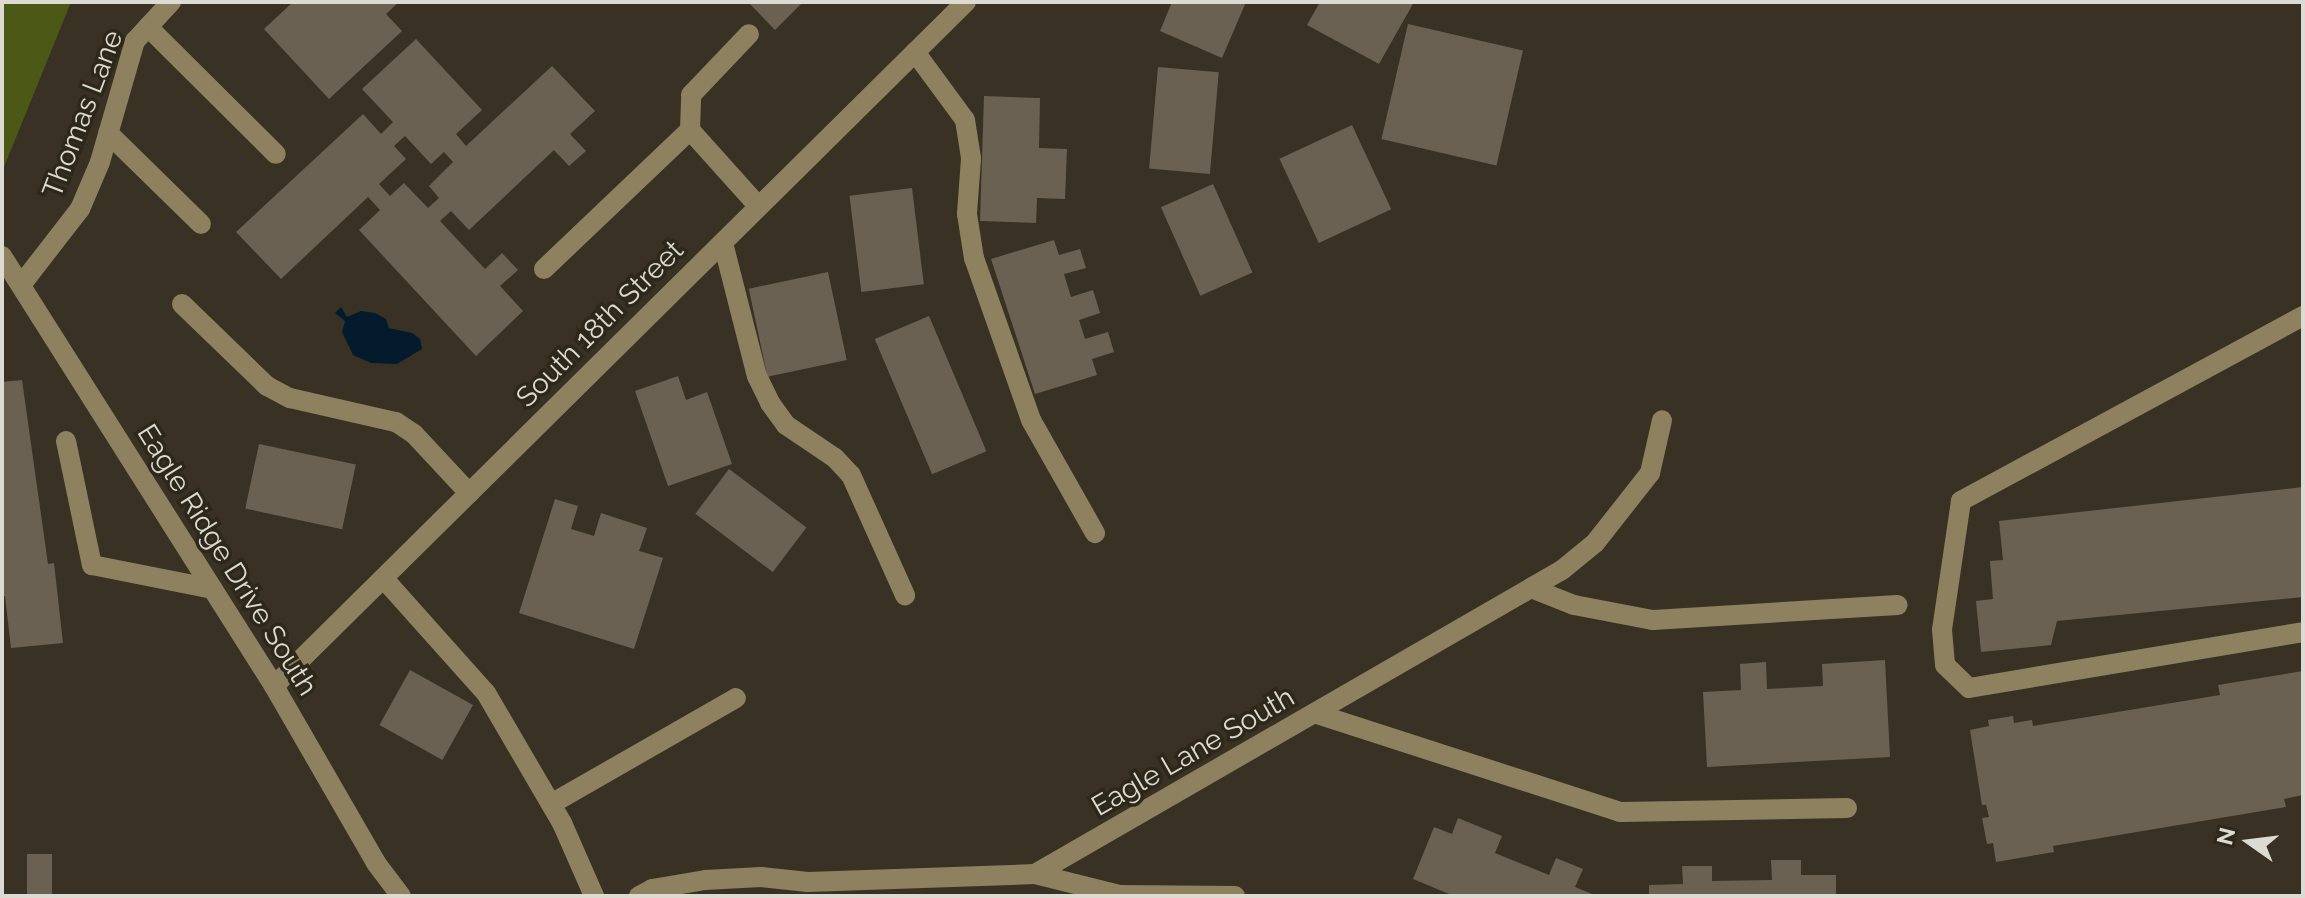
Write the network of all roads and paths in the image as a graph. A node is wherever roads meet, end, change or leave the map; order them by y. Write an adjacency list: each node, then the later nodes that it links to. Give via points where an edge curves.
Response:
1 (171, 2): 3 (street, Thomas Lane)
2 (966, 2): 5 (street, South 18th Street)
3 (148, 27): 7 (street, Thomas Lane, via 135,41); 8 (street)
4 (749, 34): 6 (street, via 691,95)
5 (915, 52): 9 (street, South 18th Street); 20 (street, via 965,120 971,159 967,214 974,258 1031,420)
6 (690, 130): 9 (street); 13 (street)
7 (108, 133): 10 (street); 14 (street, Thomas Lane, via 80,209)
8 (276, 154)
9 (759, 207): 11 (street, South 18th Street)
10 (201, 224)
11 (723, 243): 19 (street, South 18th Street); 24 (street, via 757,376 770,403 786,425 851,475)
12 (2, 256): 14 (street, Eagle Ridge Drive South)
13 (544, 269)
14 (21, 285): 23 (street, Eagle Ridge Drive South)
15 (182, 304): 19 (street, via 267,386 290,398 396,422)
16 (2301, 320): 26 (street, via 1961,501 1942,630 1945,665 1969,688)
17 (1662, 420): 22 (street, Eagle Lane South, via 1650,473 1595,543)
18 (66, 441): 23 (street, via 92,565)
19 (469, 493): 21 (street, South 18th Street)
20 (1095, 533)
21 (384, 579): 27 (street, South 18th Street); 30 (street, via 486,693)
22 (1531, 588): 25 (street, via 1574,605 1653,620); 29 (street, Eagle Lane South)
23 (213, 589): 27 (street, Eagle Ridge Drive South)
24 (905, 595)
25 (1898, 605)
26 (2303, 632)
27 (274, 686): 34 (street, Eagle Ridge Drive South, via 376,863)
28 (736, 698): 30 (street)
29 (1317, 714): 31 (street, via 1620,812); 32 (street, Eagle Lane South)
30 (551, 804): 35 (street)
31 (1847, 808)
32 (1035, 874): 33 (street, Eagle Lane South); 37 (street, via 1119,895)
33 (815, 889): 36 (street, Eagle Lane South, via 761,877 705,880)
34 (401, 896)
35 (594, 896)
36 (639, 896)
37 (1235, 896)

